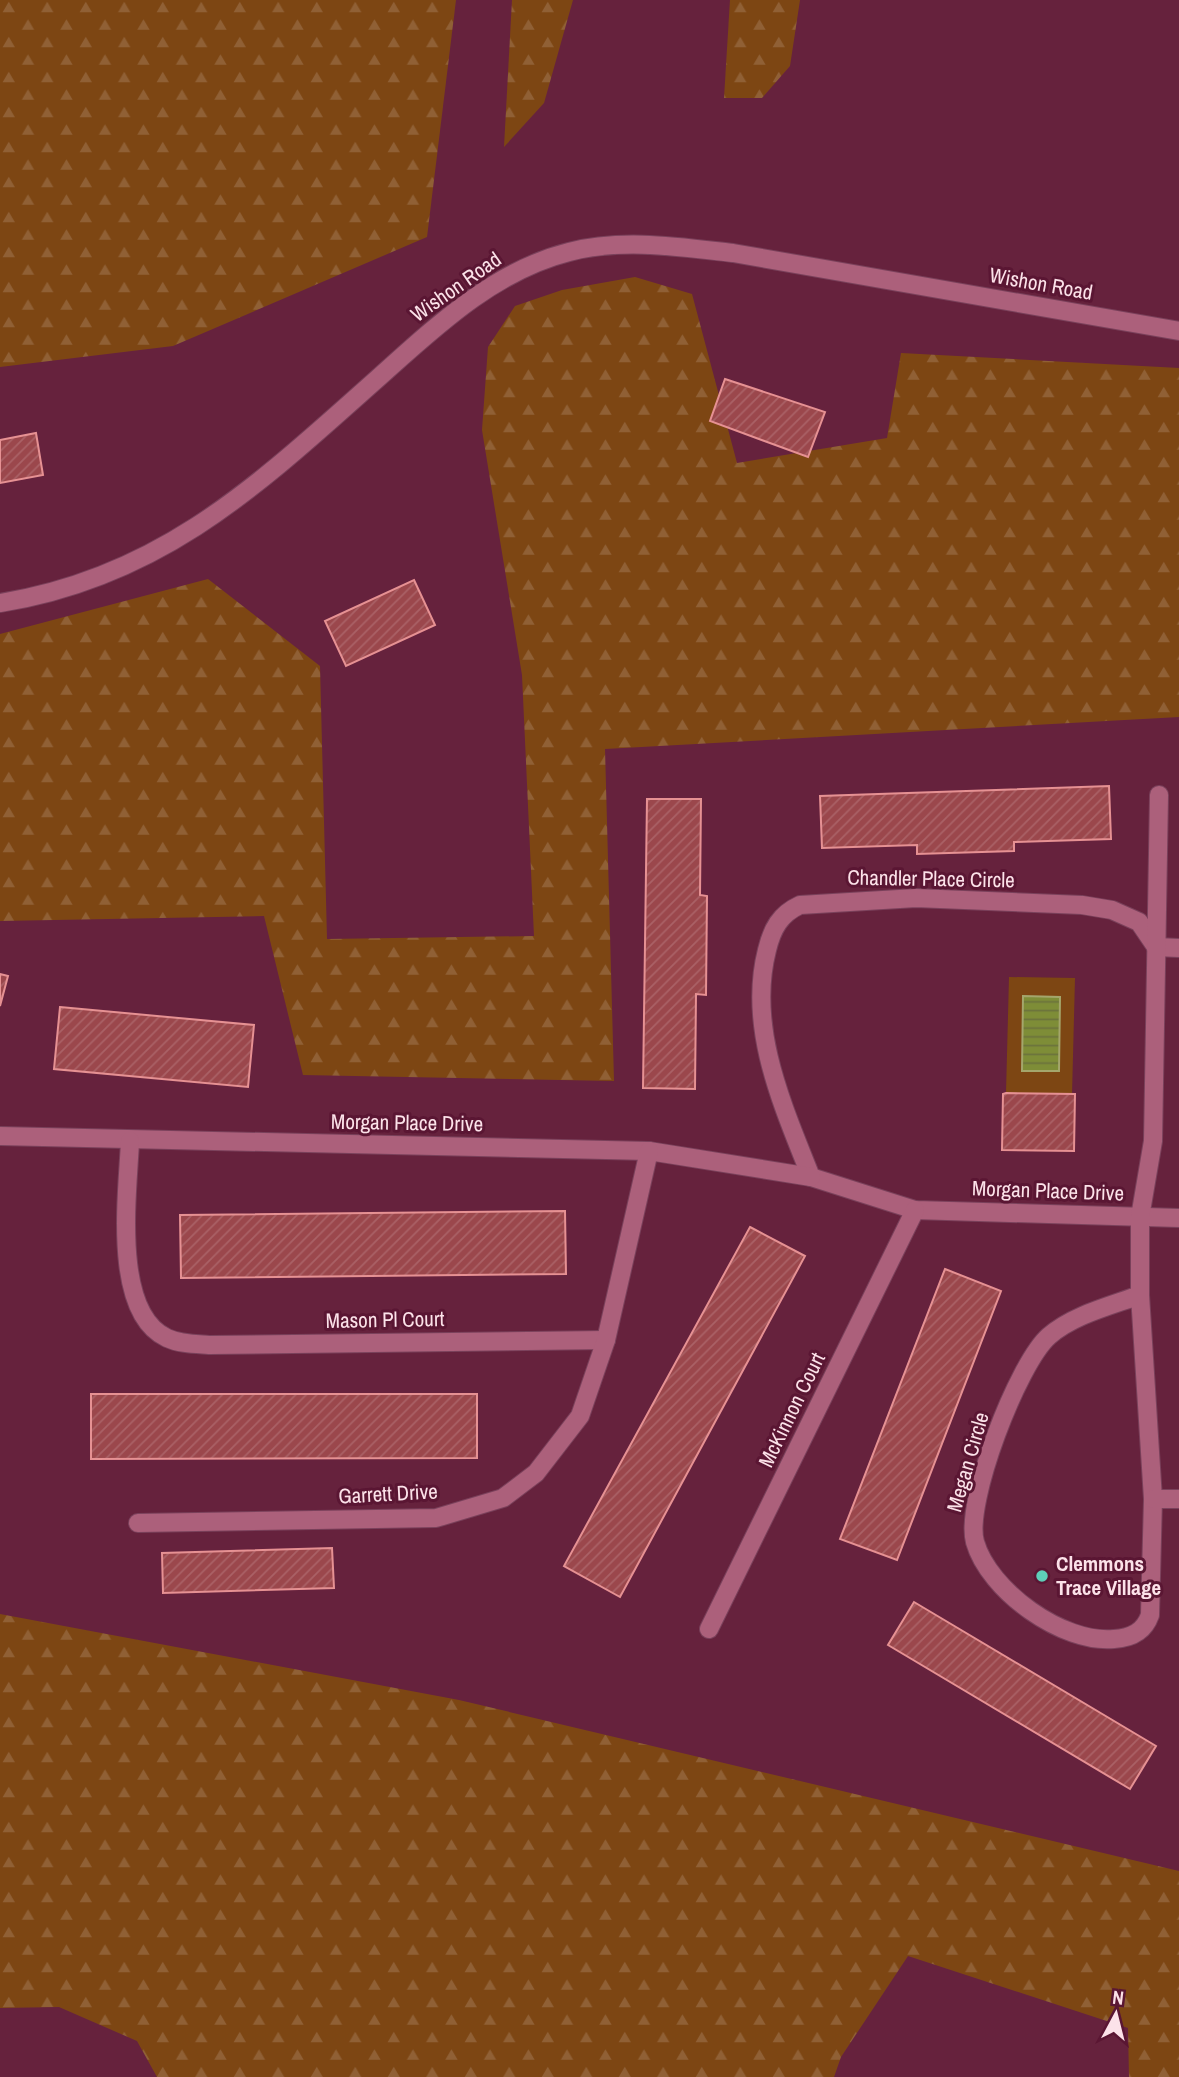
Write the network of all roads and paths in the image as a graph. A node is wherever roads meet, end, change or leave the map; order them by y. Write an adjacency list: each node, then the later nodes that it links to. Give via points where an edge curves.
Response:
1 (1179, 331): 2 (street, Wishon Road, via 733,253 659,245 571,251 527,265 488,287 418,341 274,471 202,524 83,585)
2 (0, 603)
3 (1159, 795): 4 (street)
4 (1156, 947): 5 (street); 9 (street, Chandler Place Circle, via 1139,922 1112,910 1082,905 916,898 842,900 788,911 770,937 762,968 761,1012 780,1100); 11 (street, via 1153,1141)
5 (1179, 948)
6 (0, 1136): 7 (street, Morgan Place Drive)
7 (130, 1141): 8 (street, Morgan Place Drive); 14 (street, Mason Pl Court, via 129,1275 146,1319 166,1338 209,1345)
8 (649, 1151): 9 (street, Morgan Place Drive); 14 (street, Garrett Drive)
9 (811, 1177): 10 (street)
10 (915, 1210): 11 (street, Morgan Place Drive); 18 (street, McKinnon Court)
11 (1140, 1217): 12 (street, Morgan Place Drive); 13 (street, Megan Circle)
12 (1179, 1218)
13 (1140, 1295): 15 (street, Megan Circle); 15 (street, Megan Circle, via 1073,1320 1040,1346 1005,1412 985,1470 973,1528 975,1541 980,1556 1000,1582 1032,1613 1058,1630 1085,1639 1120,1639 1146,1626 1150,1615)
14 (606, 1340): 17 (street, Garrett Drive, via 580,1416 536,1473 502,1498 436,1518)
15 (1153, 1499): 16 (street)
16 (1179, 1499)
17 (138, 1523)
18 (709, 1629)

